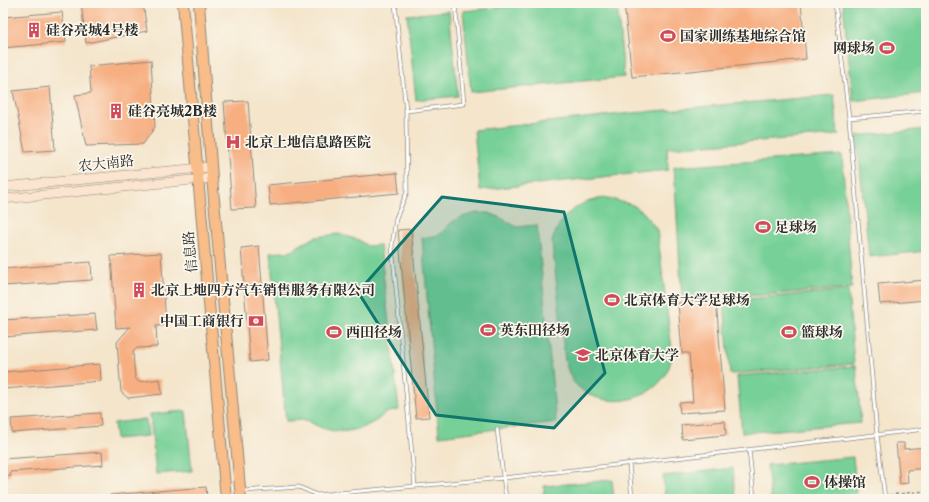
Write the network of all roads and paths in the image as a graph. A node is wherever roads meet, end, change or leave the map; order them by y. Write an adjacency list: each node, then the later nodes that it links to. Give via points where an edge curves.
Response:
1 (183, 3): 10 (main road, 信息路)
2 (199, 3): 9 (main road)
3 (395, 3): 6 (lane)
4 (456, 3): 6 (lane, via 464,104)
5 (835, 3): 8 (lane)
6 (406, 111): 21 (lane, via 408,192 396,218 392,246)
7 (926, 111): 8 (lane)
8 (849, 118): 17 (lane)
9 (211, 167): 10 (main road, 农大南路); 11 (main road, 信息路)
10 (197, 168): 12 (main road, 信息路); 13 (main road, 农大南路)
11 (212, 178): 12 (main road, 农大南路); 23 (main road, 信息路)
12 (198, 179): 14 (main road, 农大南路); 26 (main road, 信息路)
13 (3, 187)
14 (3, 199)
15 (497, 429): 20 (lane)
16 (926, 429): 17 (lane)
17 (877, 435): 18 (lane); 25 (lane)
18 (749, 450): 19 (lane); 30 (lane)
19 (629, 464): 20 (lane); 29 (lane)
20 (504, 478): 21 (lane); 28 (lane)
21 (415, 486): 24 (lane)
22 (926, 491): 25 (path)
23 (241, 495): 24 (lane, via 299,487)
24 (317, 495): 27 (lane)
25 (885, 497)
26 (226, 499)
27 (311, 499)
28 (506, 499)
29 (632, 499)
30 (754, 499)

